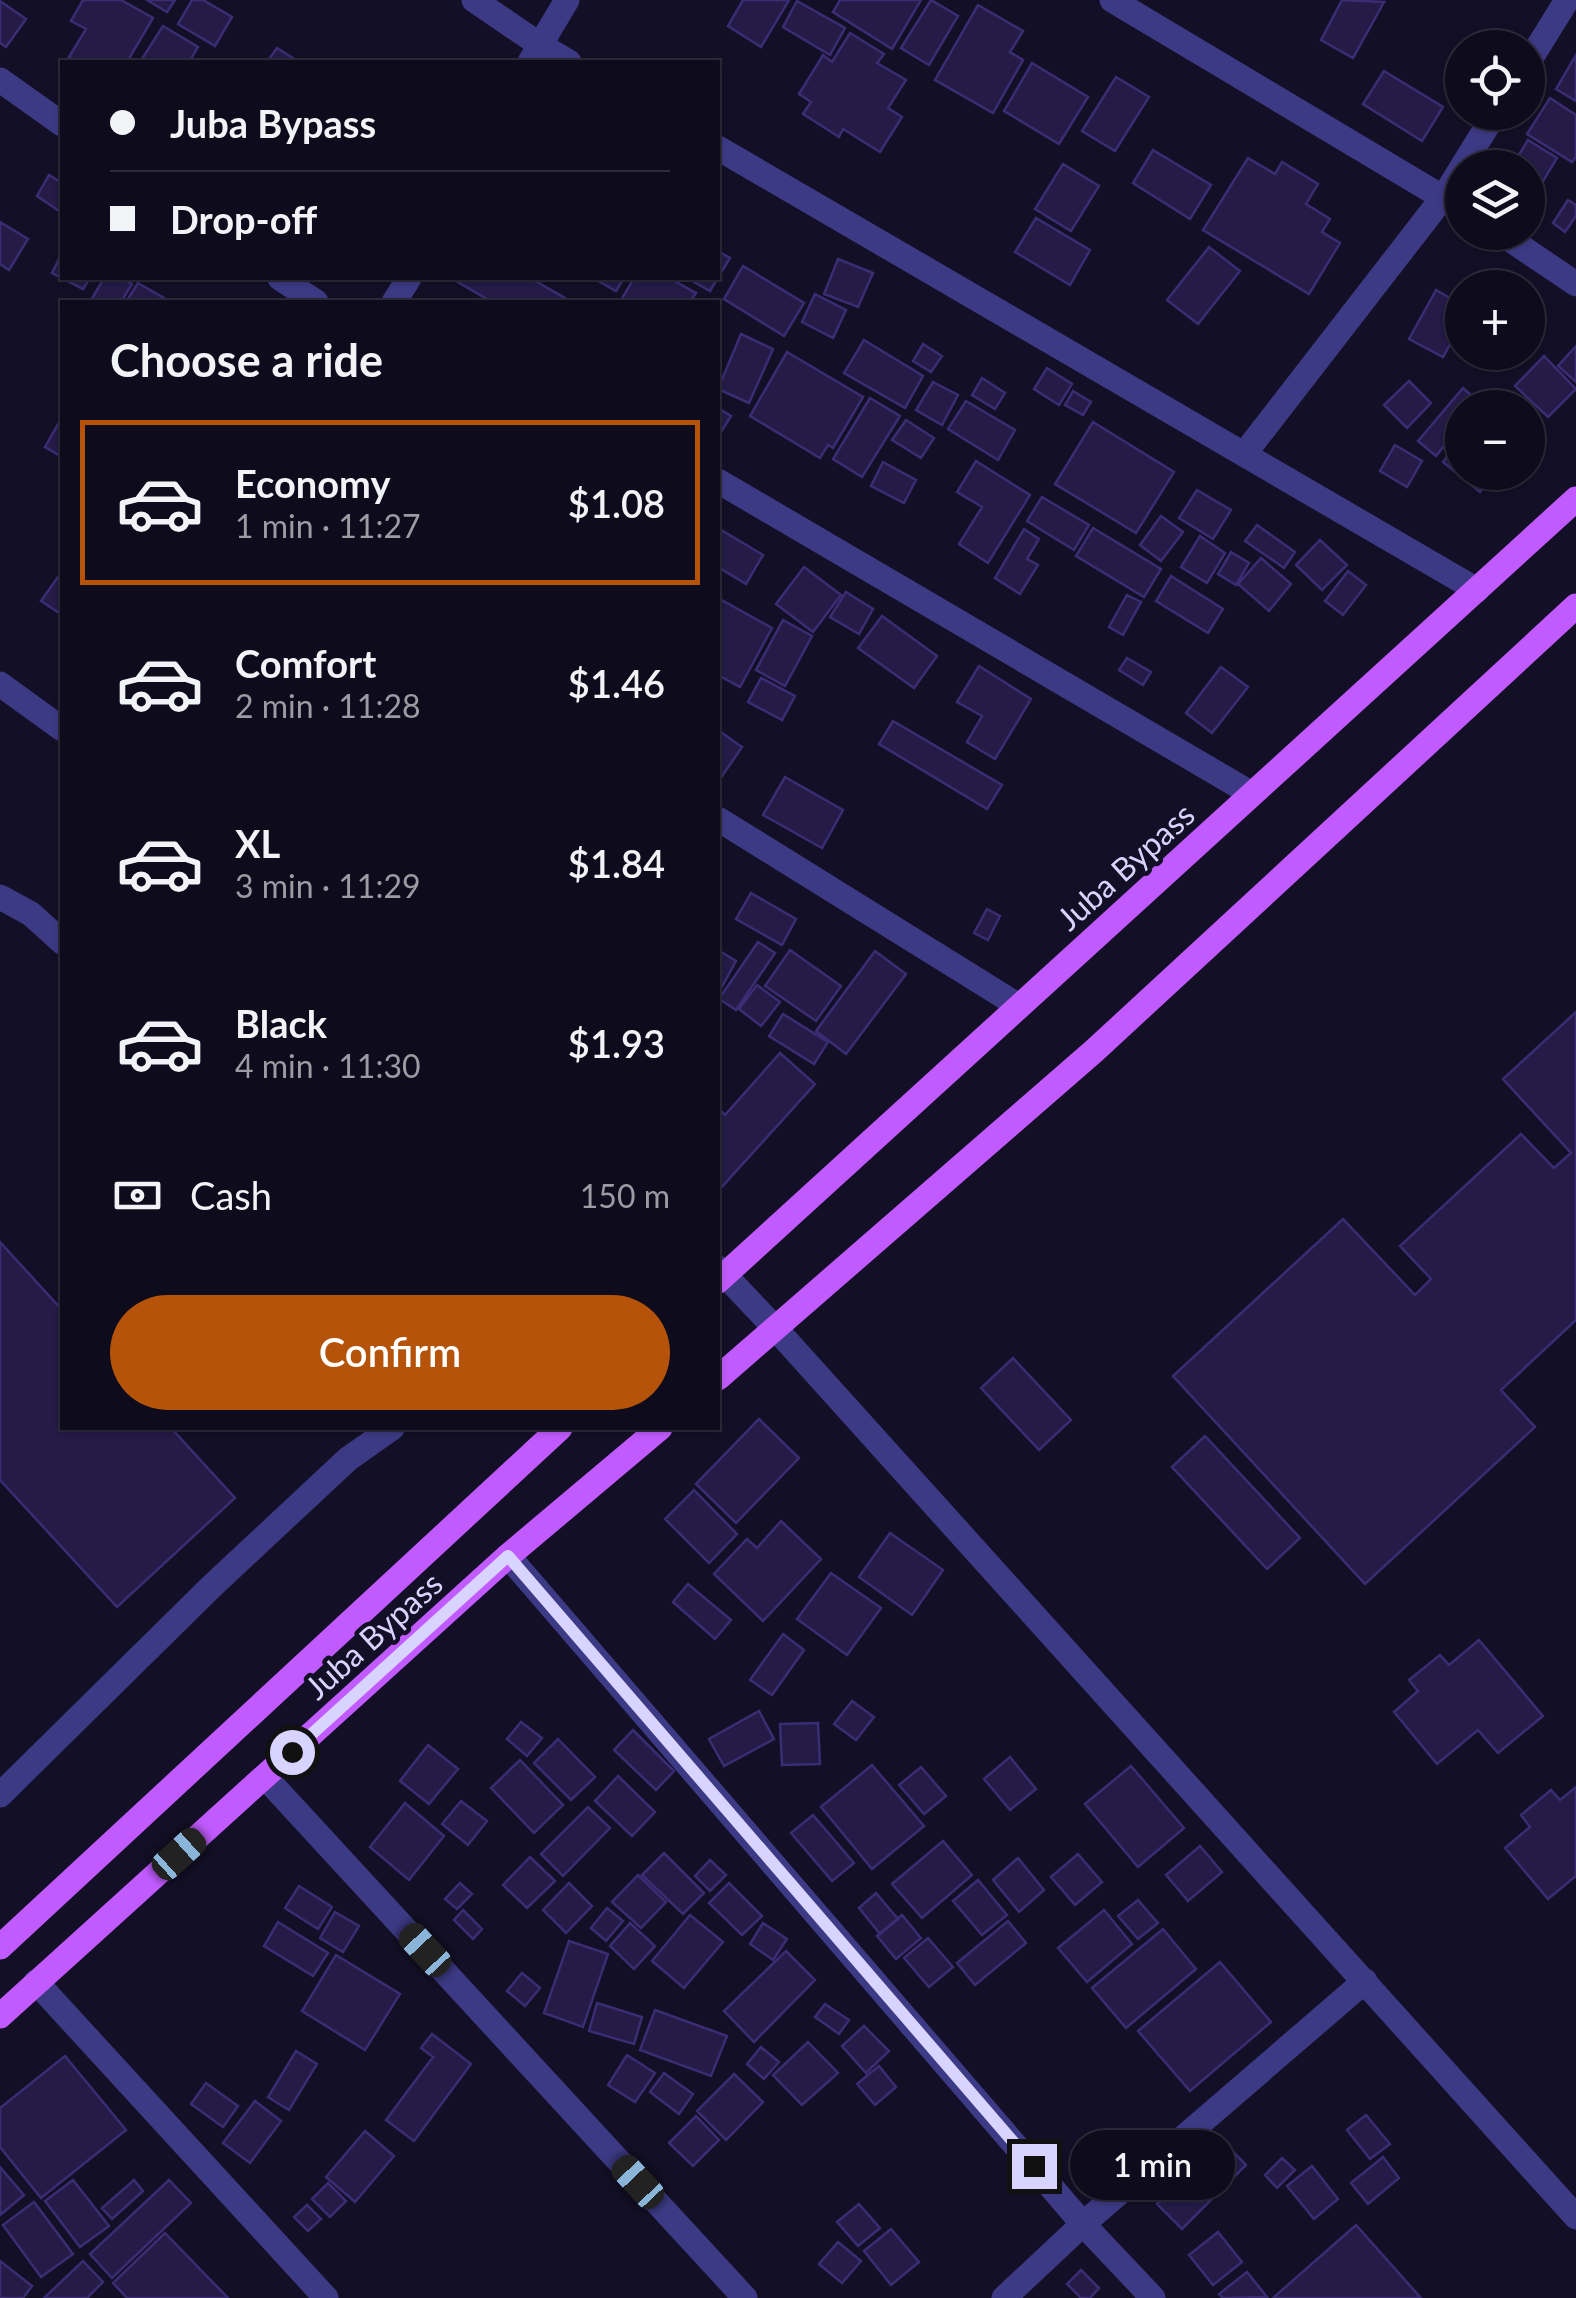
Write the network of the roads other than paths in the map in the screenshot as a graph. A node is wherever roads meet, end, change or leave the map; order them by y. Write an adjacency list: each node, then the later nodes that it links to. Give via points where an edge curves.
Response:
1 (474, 0): 6 (street)
2 (567, 0): 6 (street)
3 (1112, 0): 11 (street)
4 (1567, 0): 5 (street)
5 (1545, 35)
6 (535, 54): 7 (street)
7 (560, 60)
8 (0, 80): 9 (street)
9 (60, 123)
10 (720, 149): 17 (street)
11 (1445, 197)
12 (1445, 212): 17 (street)
13 (1526, 250): 15 (street)
14 (283, 280): 16 (street)
15 (1576, 284)
16 (313, 300)
17 (1245, 453): 20 (street)
18 (720, 483): 24 (street)
19 (1576, 499): 20 (main road, Juba Bypass)
20 (1476, 590): 24 (main road, Juba Bypass)
21 (1576, 606): 30 (main road, via 1094,1052)
22 (0, 684): 23 (street)
23 (60, 728)
24 (1252, 794): 28 (main road, Juba Bypass)
25 (720, 820): 28 (street)
26 (0, 897): 27 (street)
27 (60, 940)
28 (1019, 1006): 29 (main road, Juba Bypass)
29 (720, 1274): 30 (street)
30 (776, 1329): 31 (main road); 39 (street)
31 (720, 1376)
32 (389, 1430): 37 (street, via 348,1459 225,1574)
33 (558, 1430): 38 (main road, Juba Bypass)
34 (658, 1430): 35 (main road, Juba Bypass)
35 (508, 1556): 36 (main road, Juba Bypass); 43 (street)
36 (265, 1776): 40 (main road, Juba Bypass); 45 (street)
37 (0, 1795)
38 (0, 1947)
39 (1365, 1981): 42 (street); 43 (street)
40 (36, 1982): 41 (main road, Juba Bypass); 44 (street)
41 (0, 2016)
42 (1576, 2217)
43 (1084, 2224): 46 (street); 47 (street)
44 (326, 2298)
45 (745, 2298)
46 (1004, 2298)
47 (1153, 2298)

